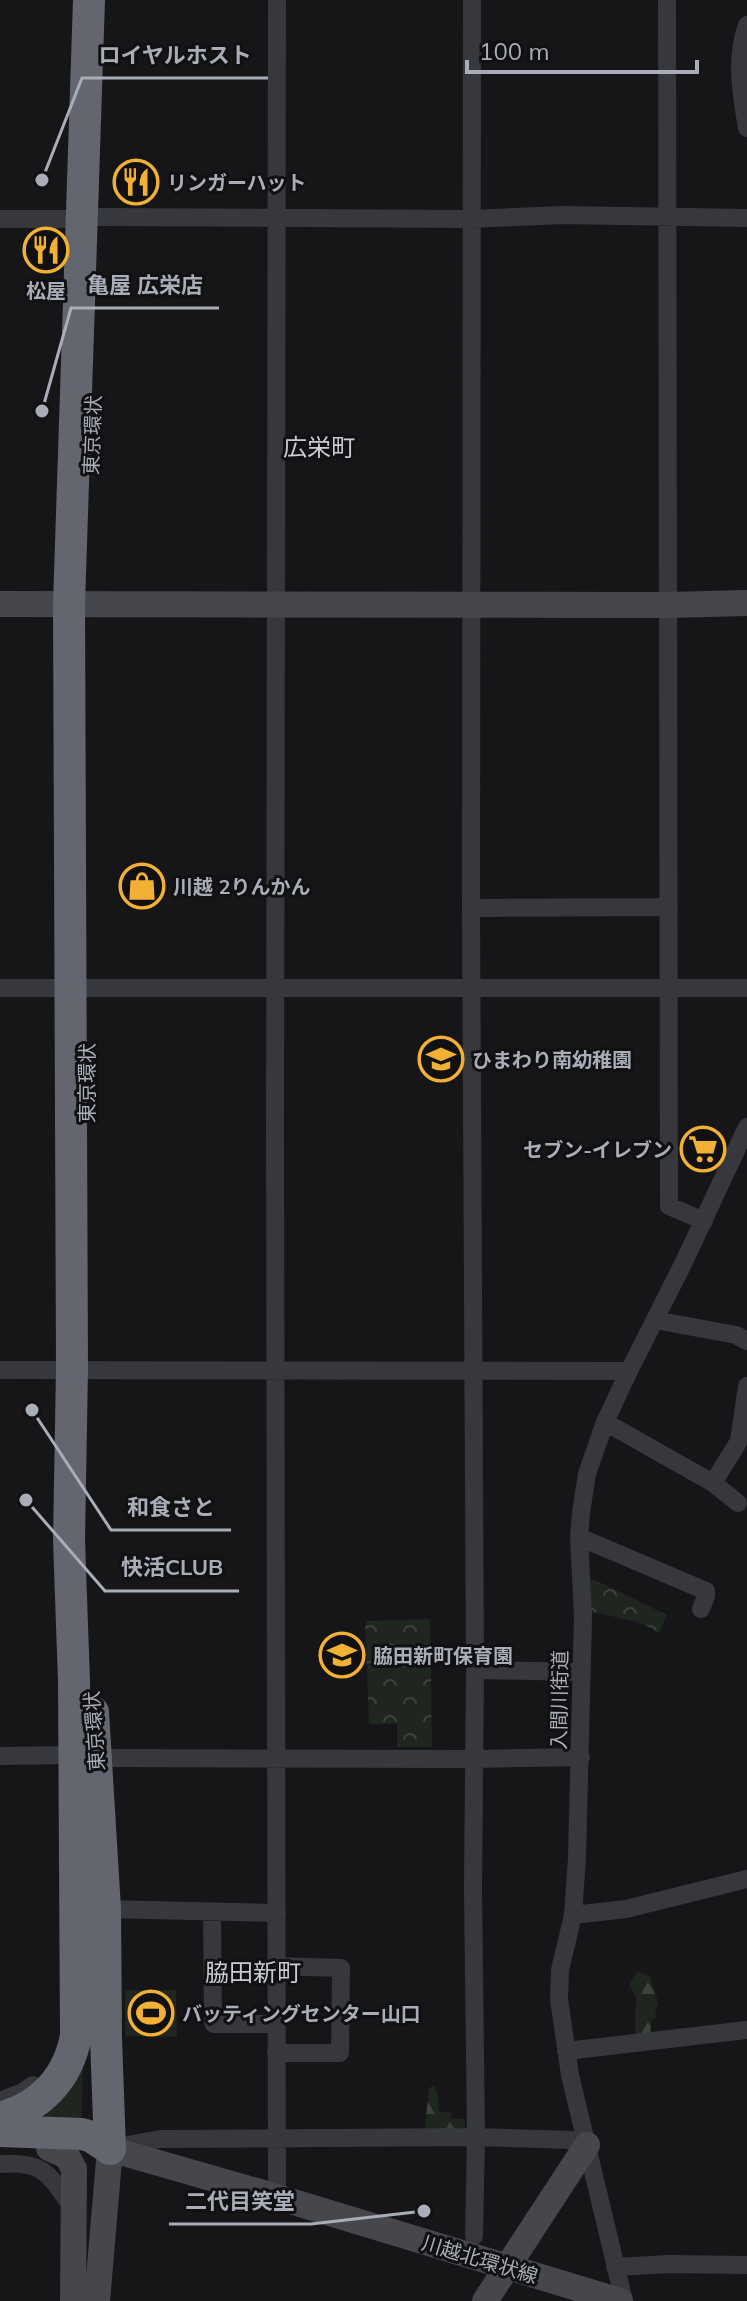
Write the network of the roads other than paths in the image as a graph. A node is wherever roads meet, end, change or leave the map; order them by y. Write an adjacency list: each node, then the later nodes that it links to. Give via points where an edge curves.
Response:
1 (89, 0): 10 (highway, 東京環状)
2 (106, 0): 10 (highway, 東京環状)
3 (277, 0): 8 (street)
4 (472, 0): 13 (street)
5 (667, 0): 9 (street)
6 (747, 25): 7 (street, via 739,76)
7 (747, 128)
8 (276, 217): 10 (street); 13 (street); 14 (street)
9 (666, 217): 11 (street); 13 (street); 19 (street)
10 (90, 218): 12 (street); 17 (highway, 東京環状)
11 (747, 218)
12 (0, 219)
13 (471, 219): 18 (street)
14 (277, 603): 17 (street); 18 (street); 23 (street)
15 (747, 603): 19 (street)
16 (0, 604): 17 (street)
17 (78, 604): 26 (highway, 東京環状)
18 (473, 604): 19 (street); 21 (street)
19 (668, 605): 20 (street)
20 (669, 907): 21 (street); 24 (street)
21 (471, 908): 27 (street)
22 (0, 988): 26 (street)
23 (276, 988): 26 (street); 27 (street); 34 (street)
24 (668, 988): 25 (street); 27 (street); 29 (street, via 669,1206)
25 (747, 988)
26 (78, 989): 32 (highway, 東京環状)
27 (472, 989): 35 (street)
28 (747, 1127): 29 (street, 入間川街道)
29 (704, 1221): 30 (street, 入間川街道)
30 (655, 1320): 31 (street); 36 (street, 入間川街道)
31 (747, 1341)
32 (79, 1369): 33 (street); 34 (street); 45 (highway, 東京環状, via 69,1540); 47 (highway, 東京環状, via 89,1638)
33 (0, 1370)
34 (276, 1371): 35 (street); 48 (street)
35 (472, 1371): 36 (street); 43 (street)
36 (628, 1373): 38 (street, 入間川街道)
37 (747, 1386): 39 (street, via 739,1441)
38 (605, 1422): 39 (street); 41 (street, 入間川街道, via 587,1474)
39 (713, 1483): 40 (street)
40 (738, 1503)
41 (579, 1537): 42 (street, via 706,1591); 44 (street, 入間川街道)
42 (701, 1609)
43 (475, 1670): 44 (street); 50 (street)
44 (581, 1672): 49 (street, 入間川街道)
45 (74, 1681): 47 (highway, 東京環状); 67 (highway, 東京環状, via 89,1849)
46 (0, 1756): 47 (street)
47 (85, 1756): 48 (street); 52 (highway, 東京環状); 57 (highway, 東京環状)
48 (278, 1757): 50 (street); 54 (street)
49 (581, 1757): 50 (street); 55 (street, 入間川街道)
50 (474, 1759): 65 (street)
51 (747, 1879): 55 (street, via 626,1909)
52 (105, 1909): 53 (street); 67 (highway, 東京環状, via 106,2038)
53 (212, 1912): 54 (street); 58 (street, via 214,2024)
54 (277, 1913): 56 (street)
55 (573, 1915): 60 (street, 入間川街道, via 559,1982)
56 (276, 1966): 58 (street); 61 (street, via 340,1966 341,1982 340,2053)
57 (76, 2007): 62 (street, via 46,2073 21,2093); 63 (highway, 東京環状, via 73,2052 60,2078 27,2109)
58 (276, 2024): 61 (street)
59 (747, 2030): 60 (street)
60 (566, 2051): 68 (street, 入間川街道)
61 (276, 2053): 66 (street)
62 (0, 2101)
63 (0, 2118)
64 (0, 2131): 67 (highway, via 68,2132)
65 (476, 2137): 66 (street); 68 (street); 74 (street)
66 (277, 2138): 67 (street); 72 (street)
67 (98, 2145): 70 (highway); 72 (street, 川越北環状線); 79 (street); 80 (street)
68 (587, 2145): 76 (street, 入間川街道); 77 (street)
69 (0, 2147): 70 (highway)
70 (49, 2148): 73 (street, via 67,2156 74,2169)
71 (0, 2164): 73 (street, via 33,2165)
72 (277, 2197): 77 (street, 川越北環状線)
73 (72, 2207): 78 (street)
74 (474, 2236)
75 (747, 2265): 76 (street)
76 (615, 2267): 82 (street, 入間川街道)
77 (507, 2268): 81 (street); 82 (street, 川越北環状線)
78 (73, 2301)
79 (83, 2301)
80 (97, 2301)
81 (485, 2301)
82 (622, 2301)

